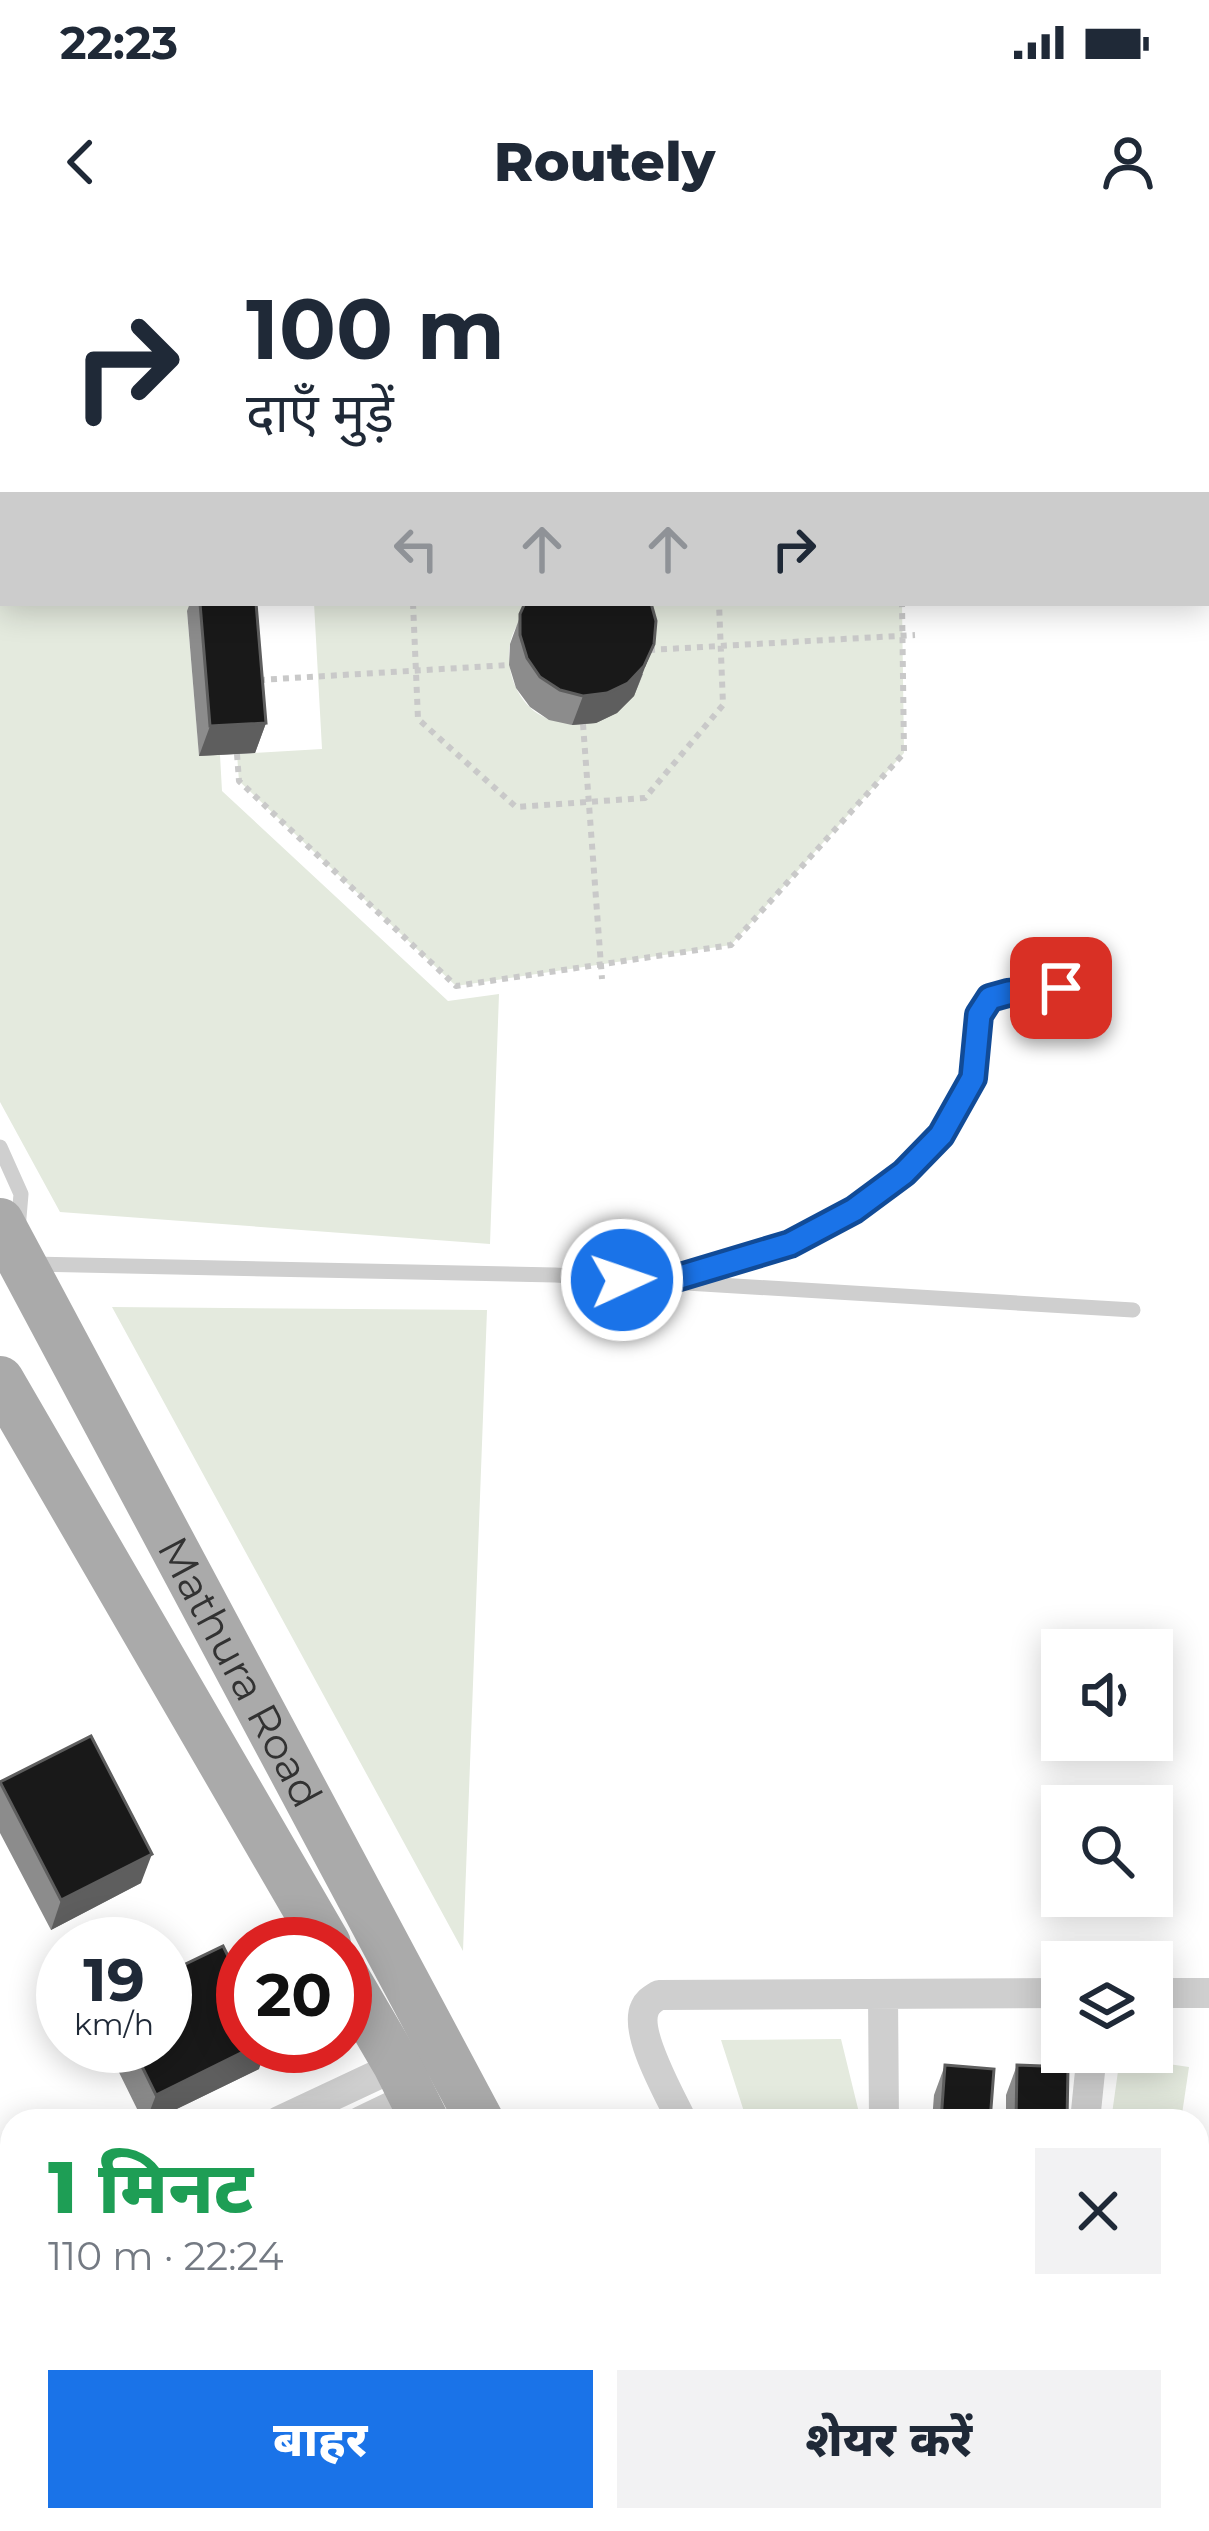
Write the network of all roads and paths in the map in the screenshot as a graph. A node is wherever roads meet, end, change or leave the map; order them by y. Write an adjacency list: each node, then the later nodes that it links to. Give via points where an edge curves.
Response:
1 (413, 606): 9 (path)
2 (718, 606): 6 (path)
3 (902, 606): 4 (path)
4 (902, 635): 5 (path); 6 (path); 14 (path, via 904,753 730,945)
5 (915, 635)
6 (721, 646): 7 (path); 13 (path, via 723,705 645,798)
7 (645, 651)
8 (509, 665): 9 (path)
9 (416, 671): 10 (path); 13 (path, via 418,719 516,807)
10 (249, 681)
11 (583, 724): 13 (path)
12 (236, 754): 14 (path, via 239,781 456,986)
13 (588, 802): 14 (path)
14 (601, 965): 15 (path)
15 (602, 979)
16 (1061, 988): 19 (lane, via 990,998 979,1015 973,1078 941,1135 854,1210 790,1244)
17 (0, 1147): 18 (lane, via 21,1194)
18 (12, 1245): 19 (lane); 29 (main road, Mathura Road)
19 (660, 1283): 20 (lane)
20 (1133, 1310)
21 (0, 1380): 22 (main road, Mathura Road)
22 (311, 1917)
23 (1041, 1993): 26 (street)
24 (1173, 1993): 25 (street)
25 (1209, 1993)
26 (883, 1996): 33 (street, via 659,1995 642,2023); 34 (street)
27 (372, 2020): 29 (main road, Mathura Road)
28 (1090, 2073): 35 (street)
29 (416, 2093): 30 (street); 31 (street); 32 (main road, Mathura Road)
30 (338, 2109)
31 (385, 2109)
32 (453, 2109)
33 (677, 2109)
34 (884, 2109)
35 (1086, 2109)

